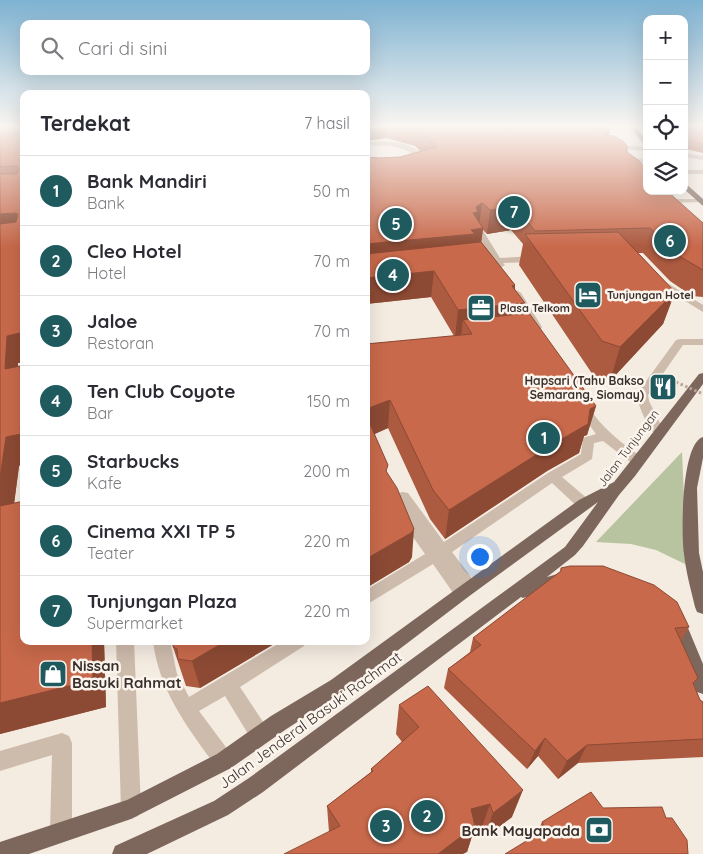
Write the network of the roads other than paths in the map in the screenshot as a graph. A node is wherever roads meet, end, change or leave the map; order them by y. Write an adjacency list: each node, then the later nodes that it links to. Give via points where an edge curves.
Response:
1 (416, 167): 2 (street)
2 (414, 169)
3 (688, 172): 4 (street)
4 (703, 172)
5 (688, 182): 7 (main road)
6 (688, 189): 8 (main road)
7 (703, 191)
8 (702, 205): 8 (street, via 654,201 662,209)
9 (479, 231): 11 (street)
10 (542, 259): 11 (street)
11 (497, 260): 12 (street); 15 (street)
12 (467, 262)
13 (653, 276): 14 (street)
14 (703, 309)
15 (538, 335)
16 (703, 342): 19 (street, via 680,342 642,395)
17 (703, 376): 19 (main road, Jalan Tunjungan)
18 (576, 396): 20 (street)
19 (659, 433): 22 (main road, Jalan Tunjungan)
20 (604, 436): 22 (street); 23 (street, via 588,441 587,456)
21 (703, 441): 32 (main road, via 694,464 690,488 691,553)
22 (638, 461): 24 (main road, Jalan Tunjungan)
23 (553, 476): 26 (street); 27 (street)
24 (616, 486): 26 (main road, Jalan Jenderal Basuki Rachmat); 31 (main road, Jalan Tunjungan, via 570,551)
25 (398, 498): 27 (street)
26 (584, 504): 29 (main road, Jalan Jenderal Basuki Rachmat)
27 (437, 554): 29 (street); 30 (street)
28 (578, 577): 31 (main road, via 552,581)
29 (466, 589): 40 (main road, Jalan Jenderal Basuki Rachmat, via 337,686)
30 (370, 596)
31 (509, 597): 45 (main road, Jalan Jenderal Basuki Rachmat, via 256,785)
32 (703, 607)
33 (667, 609): 38 (main road, via 676,621)
34 (125, 645): 43 (street)
35 (161, 645): 39 (street, via 169,680)
36 (292, 645): 37 (street)
37 (228, 685): 39 (street); 40 (street)
38 (703, 686)
39 (185, 708): 42 (street)
40 (260, 735): 42 (main road, Jalan Jenderal Basuki Rachmat)
41 (0, 761): 44 (street, via 62,743)
42 (224, 761): 43 (main road, Jalan Jenderal Basuki Rachmat)
43 (131, 809): 44 (main road, Jalan Jenderal Basuki Rachmat)
44 (61, 832): 46 (main road, Jalan Jenderal Basuki Rachmat)
45 (146, 849): 47 (main road, Jalan Jenderal Basuki Rachmat)
46 (0, 853)
47 (123, 854)

